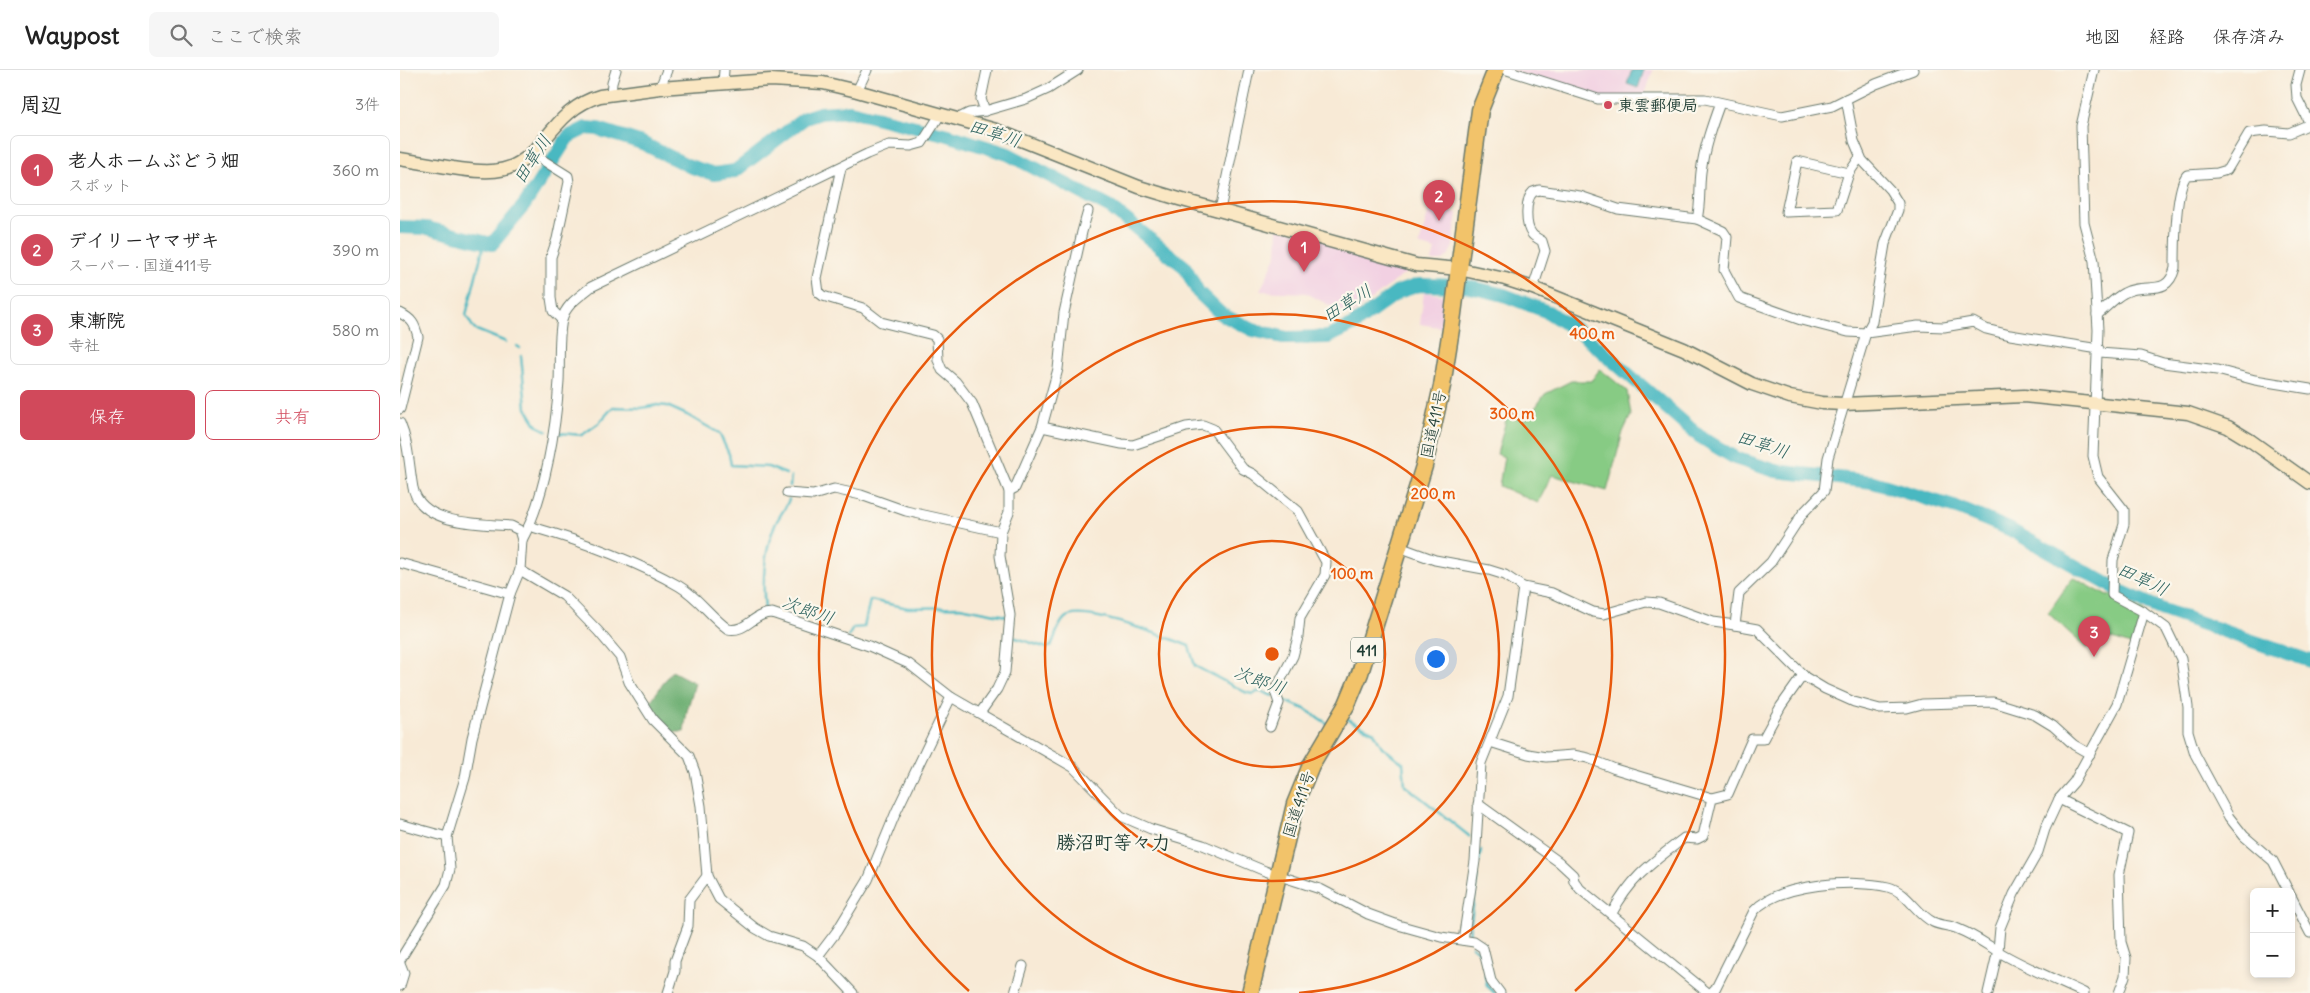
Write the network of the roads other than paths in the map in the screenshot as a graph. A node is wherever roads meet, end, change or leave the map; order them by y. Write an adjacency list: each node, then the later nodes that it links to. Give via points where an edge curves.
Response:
1 (616, 70): 15 (street)
2 (666, 70): 13 (street)
3 (866, 70): 14 (street)
4 (987, 70): 18 (street, via 981,99)
5 (1078, 70): 18 (street, via 1033,95)
6 (1249, 70): 27 (street)
7 (1496, 70): 30 (highway, 国道411号 / 411, via 1480,110)
8 (1508, 70): 17 (street, via 1598,99 1690,98)
9 (1913, 70): 16 (street)
10 (2094, 70): 33 (street, via 2081,126 2084,223 2094,261)
11 (2300, 70): 21 (street, via 2297,98)
12 (723, 76): 13 (street); 14 (street, via 796,80)
13 (660, 88): 15 (street)
14 (858, 90): 19 (street)
15 (611, 94): 23 (street, via 594,98 570,111 559,121)
16 (1846, 99): 17 (street, via 1832,106 1782,116); 22 (street)
17 (1720, 103): 29 (street, via 1705,148)
18 (985, 112): 20 (street, via 969,113)
19 (939, 119): 20 (street); 25 (street, via 922,143 890,145)
20 (958, 119): 27 (street, via 1027,141 1139,187)
21 (2310, 124): 33 (street, via 2289,133 2249,133 2227,170 2187,175 2180,192 2172,279 2163,286 2124,293)
22 (1860, 156): 26 (street); 35 (street, via 1898,202 1885,244 1872,322)
23 (536, 157): 24 (street, via 497,172); 34 (street, via 568,176 570,182 558,239 550,257 551,298 554,310)
24 (400, 159)
25 (841, 168): 34 (street, via 591,286 571,302); 44 (street, via 817,278 819,293 863,308 881,322 933,335 937,339 942,370 972,403)
26 (1849, 174): 26 (street, via 1837,210 1786,212 1797,161)
27 (1220, 210): 30 (street, via 1416,265)
28 (1088, 211): 42 (street, via 1064,313 1058,369)
29 (1697, 219): 31 (street, via 1618,210 1580,196 1539,190 1533,192 1528,200 1529,227 1532,235 1542,241 1545,251); 35 (street, via 1723,231 1727,237 1724,270 1739,298 1801,320 1848,332)
30 (1457, 282): 31 (street, via 1506,279); 49 (highway, 国道411号 / 411, via 1442,386 1424,466)
31 (1533, 288): 39 (street, via 1677,346 1752,384 1790,397)
32 (400, 312): 40 (street, via 411,318 418,337)
33 (2097, 315): 36 (street)
34 (562, 320): 46 (street, via 556,417)
35 (1866, 333): 36 (street, via 1972,322 2010,335); 39 (street)
36 (2099, 351): 37 (street, via 2141,356 2163,364 2217,370); 38 (street)
37 (2310, 389)
38 (2094, 402): 39 (street, via 1994,396); 43 (street, via 2181,412 2219,422); 54 (street, via 2093,456 2096,471 2124,510 2124,524 2113,560 2112,595)
39 (1844, 404): 55 (street, via 1828,458 1824,491 1803,513 1771,562 1739,592)
40 (400, 409)
41 (400, 423): 48 (street, via 414,489 422,506 454,520 511,526 518,530)
42 (1042, 428): 44 (street, via 1015,488); 59 (street, via 1122,444 1133,444 1186,427 1213,429 1243,469 1298,511 1326,562 1325,574 1300,618 1293,656 1275,691 1279,703)
43 (2310, 483)
44 (1009, 491): 47 (street, via 1009,512)
45 (787, 493): 47 (street, via 813,495 834,489 906,511)
46 (529, 526): 48 (street); 57 (street, via 580,541 679,586 728,629 742,628 762,613 772,613 868,646 909,664)
47 (1001, 532): 58 (street, via 1000,556 1010,614 1005,672)
48 (522, 540): 51 (street)
49 (1399, 547): 52 (street, via 1435,560 1505,575); 67 (highway, 国道411号 / 411, via 1352,693 1310,765 1297,798)
50 (400, 563): 53 (street)
51 (520, 570): 53 (street); 68 (street, via 564,596 598,631 620,657 629,682 653,720 689,756 701,806)
52 (1523, 587): 55 (street, via 1552,593 1604,614 1646,602 1659,603 1713,622); 60 (street, via 1508,696)
53 (510, 594): 66 (street, via 472,738 466,778)
54 (2144, 612): 61 (street, via 2117,704); 69 (street, via 2166,628 2181,658 2188,731 2195,754 2229,817 2244,836 2273,861)
55 (1735, 625): 56 (street, via 1757,629)
56 (1803, 675): 61 (street, via 1854,702 1880,709 1993,702 2035,715); 62 (street, via 1763,739 1752,739 1728,794)
57 (951, 696): 58 (street); 75 (street, via 868,880)
58 (980, 713): 67 (street, via 1073,767 1121,816)
59 (1270, 727)
60 (1490, 742): 62 (street, via 1546,758 1573,755 1588,758); 64 (street, via 1481,763)
61 (2090, 754): 63 (street, via 2074,782)
62 (1712, 798): 71 (street, via 1703,836 1684,838 1641,871)
63 (2058, 799): 74 (street, via 2038,852 2014,894 2000,928); 87 (street, via 2128,833 2119,874 2121,942 2126,958 2125,976)
64 (1478, 804): 71 (street, via 1559,862 1573,874 1580,889); 73 (street, via 1475,861)
65 (400, 824): 66 (street)
66 (447, 837): 76 (street, via 450,869 446,886)
67 (1279, 874): 73 (street, via 1398,925); 82 (highway, 国道411号 / 411)
68 (707, 876): 75 (street, via 718,899 755,928 769,936 803,946); 79 (street, via 689,900 688,926)
69 (2287, 888)
70 (2295, 904): 72 (street)
71 (1612, 913): 84 (street)
72 (2310, 933)
73 (1463, 940): 83 (street, via 1483,948 1491,981)
74 (1998, 950): 84 (street, via 1960,929 1928,920 1908,898 1890,888 1814,885 1797,889 1754,911 1715,989); 85 (street); 86 (street)
75 (818, 956): 80 (street)
76 (400, 962): 78 (street, via 404,973)
77 (1023, 966): 81 (street)
78 (400, 986)
79 (668, 993)
80 (853, 993)
81 (1015, 993)
82 (1250, 993)
83 (1500, 993)
84 (1710, 993)
85 (1988, 993)
86 (2084, 993)
87 (2119, 993)

